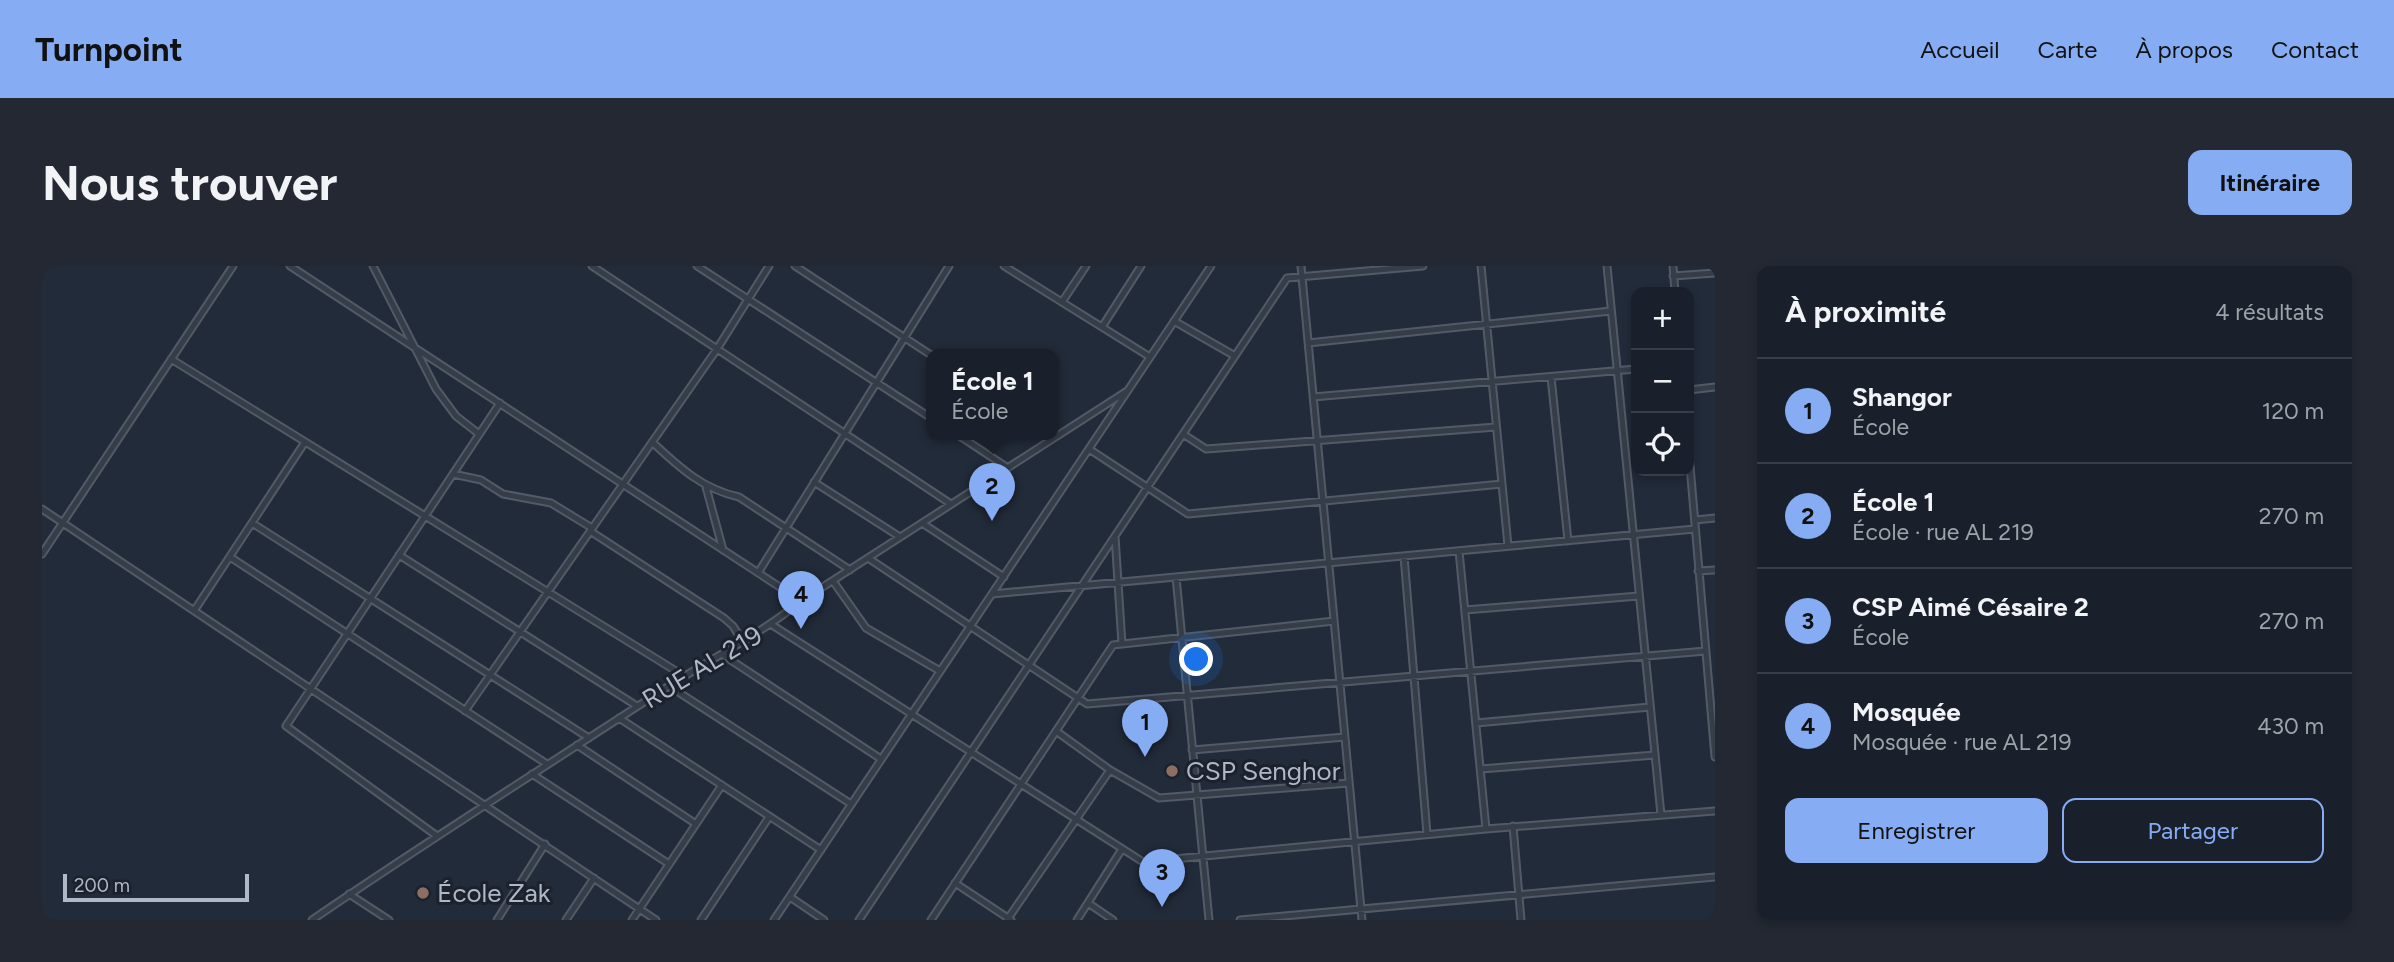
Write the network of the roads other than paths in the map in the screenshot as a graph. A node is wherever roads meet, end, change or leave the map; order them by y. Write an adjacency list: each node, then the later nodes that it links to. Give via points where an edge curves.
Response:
1 (233, 266): 37 (street)
2 (290, 266): 32 (street)
3 (373, 266): 32 (street)
4 (592, 266): 33 (street)
5 (696, 266): 24 (street)
6 (769, 266): 24 (street)
7 (795, 266): 30 (street)
8 (949, 266): 30 (street)
9 (1004, 266): 20 (street)
10 (1024, 266): 20 (street)
11 (1086, 266): 25 (street)
12 (1141, 266): 29 (street)
13 (1211, 266): 27 (street)
14 (1301, 266): 21 (street)
15 (1423, 266): 21 (street)
16 (1481, 266): 28 (street)
17 (1607, 266): 26 (street)
18 (1673, 266): 22 (street)
19 (1715, 273): 22 (street)
20 (1018, 274): 25 (street)
21 (1302, 276): 31 (street); 35 (street, via 1287,278)
22 (1673, 276): 23 (street)
23 (1674, 287)
24 (748, 299): 33 (street); 42 (street)
25 (1062, 302): 29 (street)
26 (1611, 311): 28 (street); 39 (street)
27 (1174, 321): 35 (street); 36 (street)
28 (1487, 324): 31 (street); 41 (street)
29 (1102, 327): 36 (street)
30 (904, 338): 34 (street); 42 (street)
31 (1308, 343): 46 (street)
32 (414, 347): 47 (street); 52 (street, via 446,405)
33 (717, 349): 50 (street); 58 (street)
34 (926, 352)
35 (1235, 356): 53 (street)
36 (1150, 357): 45 (street)
37 (171, 359): 57 (street); 74 (street)
38 (1631, 370): 39 (street)
39 (1617, 371): 40 (street); 80 (street)
40 (1551, 377): 41 (street); 83 (street)
41 (1492, 382): 46 (street); 49 (street)
42 (877, 383): 48 (street); 50 (street)
43 (1715, 387): 44 (street)
44 (1694, 389)
45 (1127, 391): 51 (street, RUE AL 219); 59 (street)
46 (1313, 397): 56 (street)
47 (500, 403): 52 (street); 64 (street)
48 (926, 415)
49 (1496, 428): 56 (street); 65 (street)
50 (845, 433): 63 (street); 69 (street)
51 (1059, 433)
52 (479, 434): 61 (street)
53 (1182, 434): 56 (street, via 1206,449); 67 (street)
54 (966, 440): 60 (street)
55 (1049, 440): 60 (street, RUE AL 219)
56 (1317, 441): 68 (street)
57 (305, 442): 71 (street); 75 (street)
58 (652, 442): 64 (street); 66 (street)
59 (1089, 449): 67 (street); 97 (street)
60 (1008, 468): 69 (street, RUE AL 219)
61 (453, 474): 71 (street); 79 (street, via 481,480 503,494 551,503)
62 (1691, 476): 73 (street)
63 (814, 482): 77 (street); 82 (street)
64 (623, 484): 79 (street); 85 (street)
65 (1502, 484): 68 (street); 84 (street)
66 (706, 487): 77 (street, via 739,497); 85 (street)
67 (1147, 487): 68 (street, via 1188,514); 81 (street)
68 (1323, 501): 92 (street)
69 (951, 504): 76 (street, RUE AL 219)
70 (42, 509): 74 (street)
71 (425, 516): 88 (street); 102 (street)
72 (1715, 518): 73 (street)
73 (1695, 520): 78 (street)
74 (62, 523): 87 (street); 108 (street)
75 (252, 523): 90 (street); 105 (street)
76 (922, 523): 82 (street, RUE AL 219); 97 (street)
77 (787, 526): 93 (street); 96 (street)
78 (1695, 529): 80 (street); 95 (street)
79 (591, 530): 102 (street); 115 (street, via 724,618)
80 (1633, 534): 83 (street); 104 (street)
81 (1115, 536): 100 (street); 101 (street)
82 (900, 537): 91 (street, RUE AL 219)
83 (1567, 541): 84 (street)
84 (1508, 546): 86 (street)
85 (723, 550): 96 (street)
86 (1460, 551): 89 (street); 107 (street)
87 (42, 554)
88 (399, 555): 105 (street); 112 (street)
89 (1404, 556): 92 (street); 125 (street)
90 (230, 557): 108 (street); 113 (street)
91 (868, 558): 93 (street, RUE AL 219); 111 (street)
92 (1329, 563): 98 (street); 109 (street)
93 (850, 569): 99 (street, RUE AL 219)
94 (1715, 570): 95 (street)
95 (1698, 571): 117 (street)
96 (758, 573): 106 (street)
97 (1004, 577): 103 (street)
98 (1176, 577): 101 (street); 114 (street)
99 (833, 581): 106 (street, RUE AL 219); 121 (street, via 866,628)
100 (1083, 583): 101 (street); 103 (street); 120 (street)
101 (1118, 583): 116 (street)
102 (548, 592): 112 (street); 124 (street)
103 (992, 594): 111 (street)
104 (1639, 596): 107 (street); 119 (street)
105 (370, 599): 113 (street); 123 (street)
106 (801, 601): 110 (street, RUE AL 219)
107 (1465, 610): 122 (street)
108 (194, 611): 128 (street)
109 (1334, 621): 114 (street); 126 (street)
110 (772, 625): 115 (street, RUE AL 219); 134 (street)
111 (971, 626): 120 (street); 121 (street)
112 (520, 632): 123 (street); 131 (street)
113 (347, 634): 128 (street); 133 (street)
114 (1182, 638): 116 (street); 129 (street)
115 (743, 642): 118 (street, RUE AL 219)
116 (1122, 644): 130 (street, via 1112,645)
117 (1706, 650): 119 (street); 144 (street)
118 (723, 655): 124 (street, RUE AL 219); 145 (street)
119 (1645, 656): 122 (street); 132 (street)
120 (1029, 665): 130 (street); 142 (street)
121 (940, 671): 134 (street)
122 (1471, 671): 125 (street); 136 (street)
123 (490, 675): 133 (street); 138 (street)
124 (684, 676): 127 (street, RUE AL 219)
125 (1414, 676): 126 (street); 163 (street)
126 (1340, 682): 129 (street); 139 (street)
127 (669, 686): 131 (street, RUE AL 219); 155 (street)
128 (311, 688): 154 (street); 164 (street, via 286,726)
129 (1187, 695): 130 (street, via 1087,704); 141 (street)
130 (1078, 698): 137 (street)
131 (637, 706): 135 (street, RUE AL 219)
132 (1650, 707): 136 (street); 143 (street)
133 (465, 711): 146 (street)
134 (912, 714): 142 (street); 145 (street)
135 (620, 718): 138 (street, RUE AL 219); 152 (street)
136 (1476, 723): 147 (street)
137 (1056, 731): 148 (street); 151 (street)
138 (589, 737): 140 (street, RUE AL 219)
139 (1345, 737): 141 (street); 150 (street)
140 (576, 745): 146 (street, RUE AL 219); 160 (street)
141 (1192, 750): 153 (street)
142 (971, 752): 151 (street); 190 (street)
143 (1655, 755): 147 (street); 157 (street)
144 (1715, 757)
145 (881, 759): 155 (street)
146 (547, 764): 149 (street, RUE AL 219)
147 (1480, 769): 162 (street)
148 (1110, 770): 153 (street, via 1154,797); 159 (street)
149 (532, 774): 154 (street, RUE AL 219); 170 (street)
150 (1349, 783): 153 (street); 165 (street)
151 (1021, 784): 159 (street); 173 (street)
152 (722, 785): 158 (street); 160 (street)
153 (1197, 797): 169 (street)
154 (485, 804): 164 (street, RUE AL 219); 166 (street)
155 (851, 804): 168 (street)
156 (1715, 811): 157 (street)
157 (1661, 815): 161 (street)
158 (769, 817): 168 (street); 187 (street)
159 (1076, 820): 167 (street); 180 (street)
160 (696, 824): 170 (street)
161 (1513, 827): 162 (street); 175 (street)
162 (1486, 828): 163 (street)
163 (1427, 834): 165 (street)
164 (438, 836): 174 (street, RUE AL 219)
165 (1354, 842): 169 (street); 179 (street)
166 (545, 844): 172 (street); 183 (street)
167 (1122, 849): 169 (street, via 1143,862); 177 (street)
168 (821, 850): 176 (street)
169 (1203, 858): 194 (street)
170 (669, 864): 178 (street)
171 (1715, 877): 175 (street)
172 (594, 878): 178 (street); 184 (street)
173 (955, 883): 180 (street); 191 (street)
174 (349, 894): 181 (street, RUE AL 219); 182 (street)
175 (1519, 894): 179 (street); 197 (street)
176 (790, 897): 188 (street); 189 (street)
177 (1087, 903): 192 (street); 193 (street)
178 (639, 909): 185 (street); 186 (street)
179 (1361, 910): 195 (street); 196 (street)
180 (1008, 919)
181 (312, 920)
182 (390, 920)
183 (497, 920)
184 (566, 920)
185 (632, 920)
186 (656, 920)
187 (701, 920)
188 (774, 920)
189 (824, 920)
190 (859, 920)
191 (931, 920)
192 (1077, 920)
193 (1113, 920)
194 (1209, 920)
195 (1240, 920)
196 (1362, 920)
197 (1521, 920)

